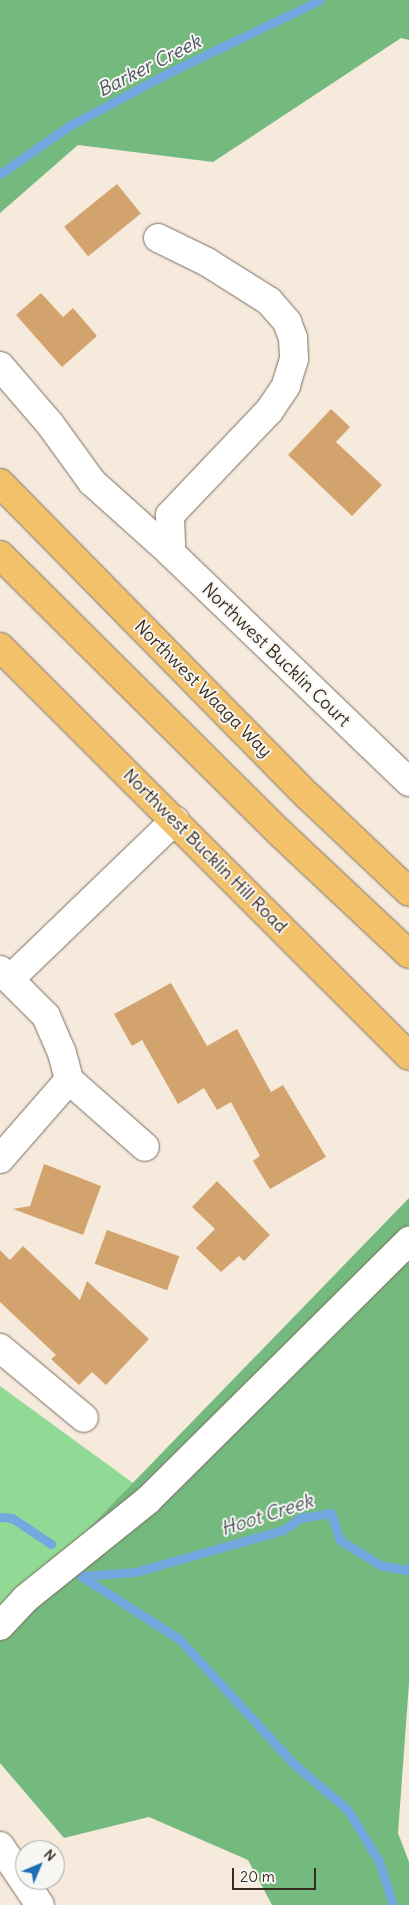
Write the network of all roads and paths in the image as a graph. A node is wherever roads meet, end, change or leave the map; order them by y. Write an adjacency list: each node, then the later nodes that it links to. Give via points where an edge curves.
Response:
1 (158, 238): 4 (street, via 207,262 269,301 288,322 294,352 286,386 269,411 170,515)
2 (0, 366): 4 (street, Northwest Bucklin Court, via 50,424 92,482)
3 (0, 483): 9 (main road, Northwest Waaga Way, via 308,796)
4 (171, 554): 7 (street, Northwest Bucklin Court)
5 (0, 555): 10 (main road, via 279,832)
6 (0, 647): 8 (main road, Northwest Bucklin Hill Road)
7 (409, 782)
8 (175, 820): 11 (street); 12 (main road, Northwest Bucklin Hill Road)
9 (409, 892)
10 (409, 954)
11 (5, 974): 13 (street, via 46,1016 62,1053)
12 (409, 1056)
13 (69, 1080): 14 (street); 15 (street)
14 (145, 1147)
15 (0, 1159)
16 (409, 1241): 19 (street, via 148,1500 25,1600)
17 (0, 1348): 18 (street)
18 (84, 1418)
19 (0, 1626)
20 (0, 1846): 21 (street)
21 (40, 1905)

